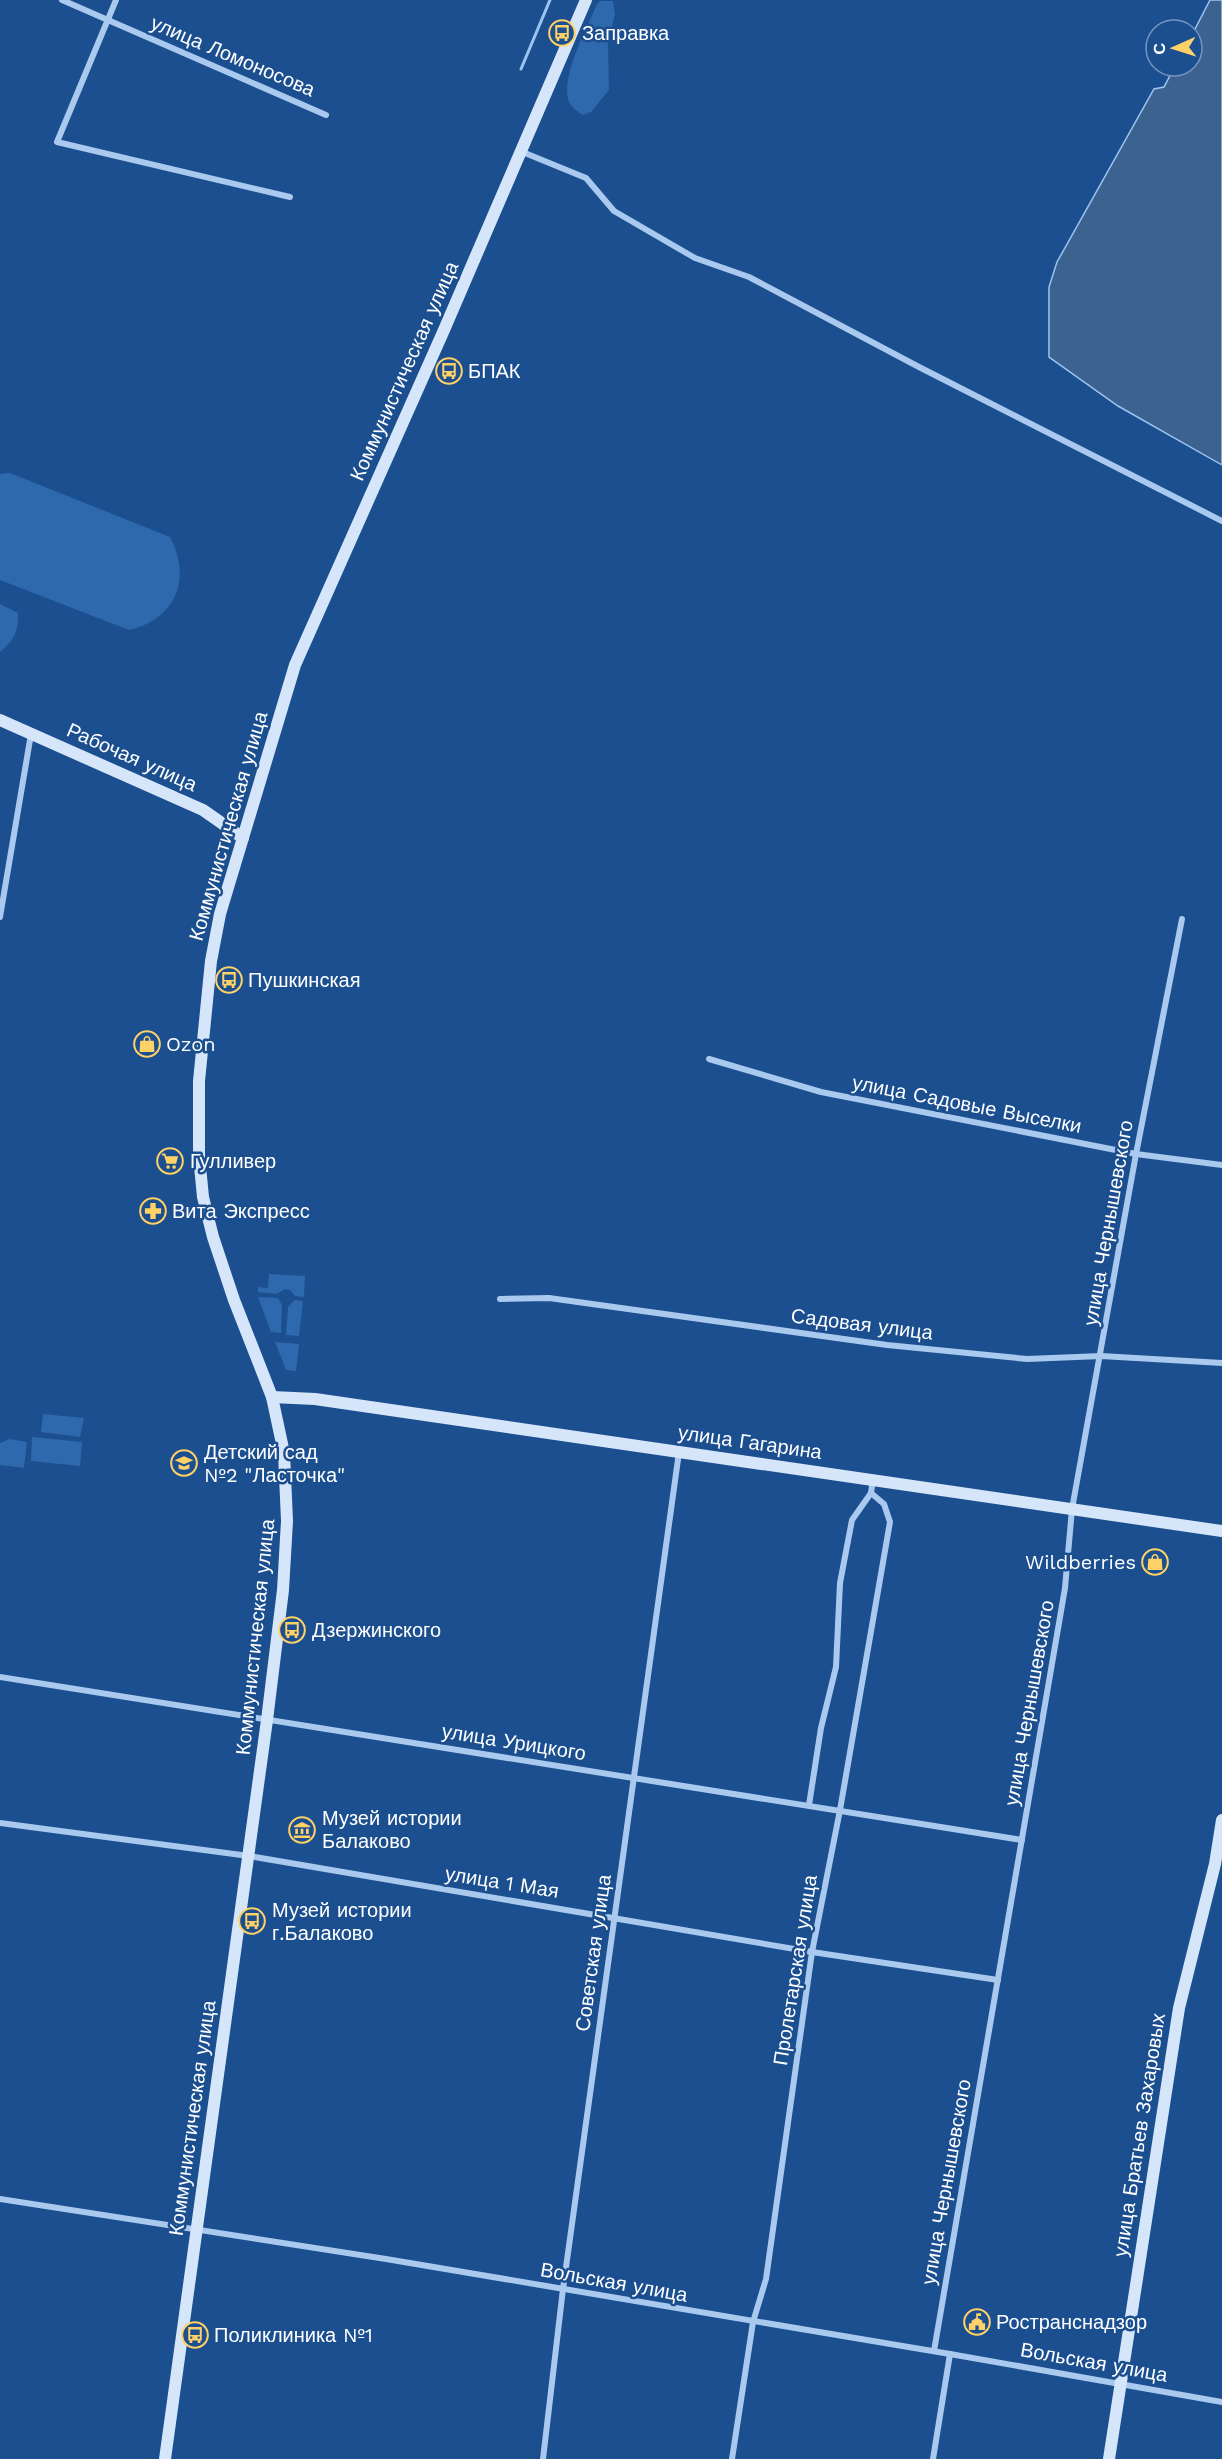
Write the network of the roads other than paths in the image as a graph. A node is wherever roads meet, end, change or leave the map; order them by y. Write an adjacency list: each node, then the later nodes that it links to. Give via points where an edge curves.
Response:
1 (62, 0): 4 (street, улица Ломоносова)
2 (116, 0): 4 (street)
3 (586, 0): 6 (main road, Коммунистическая улица)
4 (108, 20): 5 (street, улица Ломоносова); 7 (street, via 57,142)
5 (326, 115)
6 (520, 151): 8 (street, via 586,178 614,211 695,258 749,277); 11 (main road, Коммунистическая улица, via 295,665)
7 (290, 196)
8 (1222, 521)
9 (0, 720): 10 (main road, Рабочая улица)
10 (31, 733): 11 (main road, Рабочая улица, via 203,810); 13 (street)
11 (243, 837): 22 (main road, Коммунистическая улица, via 220,914 211,961 199,1081 199,1156 203,1197 213,1237)
12 (0, 864): 13 (street)
13 (8, 865): 14 (street)
14 (0, 917)
15 (1182, 919): 17 (street, улица Чернышевского)
16 (709, 1059): 17 (street, улица Садовые Выселки, via 821,1092)
17 (1136, 1154): 18 (street, улица Садовые Выселки); 20 (street, улица Чернышевского)
18 (1222, 1165)
19 (500, 1299): 20 (street, Садовая улица, via 549,1298 886,1345 1027,1359)
20 (1101, 1356): 21 (street, Садовая улица); 26 (street, улица Чернышевского)
21 (1222, 1363)
22 (272, 1397): 23 (main road, улица Гагарина, via 315,1399); 29 (main road, Коммунистическая улица, via 284,1453 287,1521)
23 (679, 1451): 24 (main road, улица Гагарина); 30 (street, Советская улица)
24 (873, 1479): 25 (street); 26 (main road, улица Гагарина)
25 (871, 1493): 31 (street, via 852,1520 840,1583 836,1667 821,1728); 32 (street, Пролетарская улица, via 884,1504 890,1522)
26 (1072, 1509): 27 (main road, улица Гагарина); 35 (street, улица Чернышевского, via 1065,1588)
27 (1222, 1531)
28 (0, 1677): 29 (street, улица Урицкого)
29 (267, 1720): 30 (street, улица Урицкого); 36 (main road, Коммунистическая улица)
30 (634, 1777): 31 (street, улица Урицкого); 37 (street, Советская улица)
31 (809, 1805): 32 (street, улица Урицкого)
32 (840, 1810): 35 (street, улица Урицкого); 38 (street, Пролетарская улица)
33 (1222, 1820): 46 (main road, улица Братьев Захаровых, via 1179,2008)
34 (0, 1823): 36 (street, улица 1 Мая)
35 (1022, 1840): 39 (street, улица Чернышевского)
36 (249, 1856): 37 (street, улица 1 Мая); 41 (main road, Коммунистическая улица)
37 (614, 1917): 38 (street, улица 1 Мая); 42 (street, Советская улица)
38 (812, 1952): 39 (street, улица 1 Мая); 43 (street, Пролетарская улица, via 765,2279)
39 (998, 1980): 44 (street, улица Чернышевского)
40 (0, 2199): 41 (street, Вольская улица)
41 (195, 2228): 42 (street, Вольская улица); 48 (main road, Коммунистическая улица)
42 (563, 2289): 43 (street, Вольская улица); 49 (street, Советская улица)
43 (753, 2322): 44 (street, Вольская улица); 50 (street, Пролетарская улица)
44 (934, 2351): 45 (street, Вольская улица)
45 (950, 2354): 46 (street, Вольская улица); 51 (street)
46 (1120, 2384): 47 (street, Вольская улица); 52 (main road, улица Братьев Захаровых)
47 (1222, 2402)
48 (165, 2459)
49 (543, 2459)
50 (732, 2459)
51 (933, 2459)
52 (1109, 2459)

